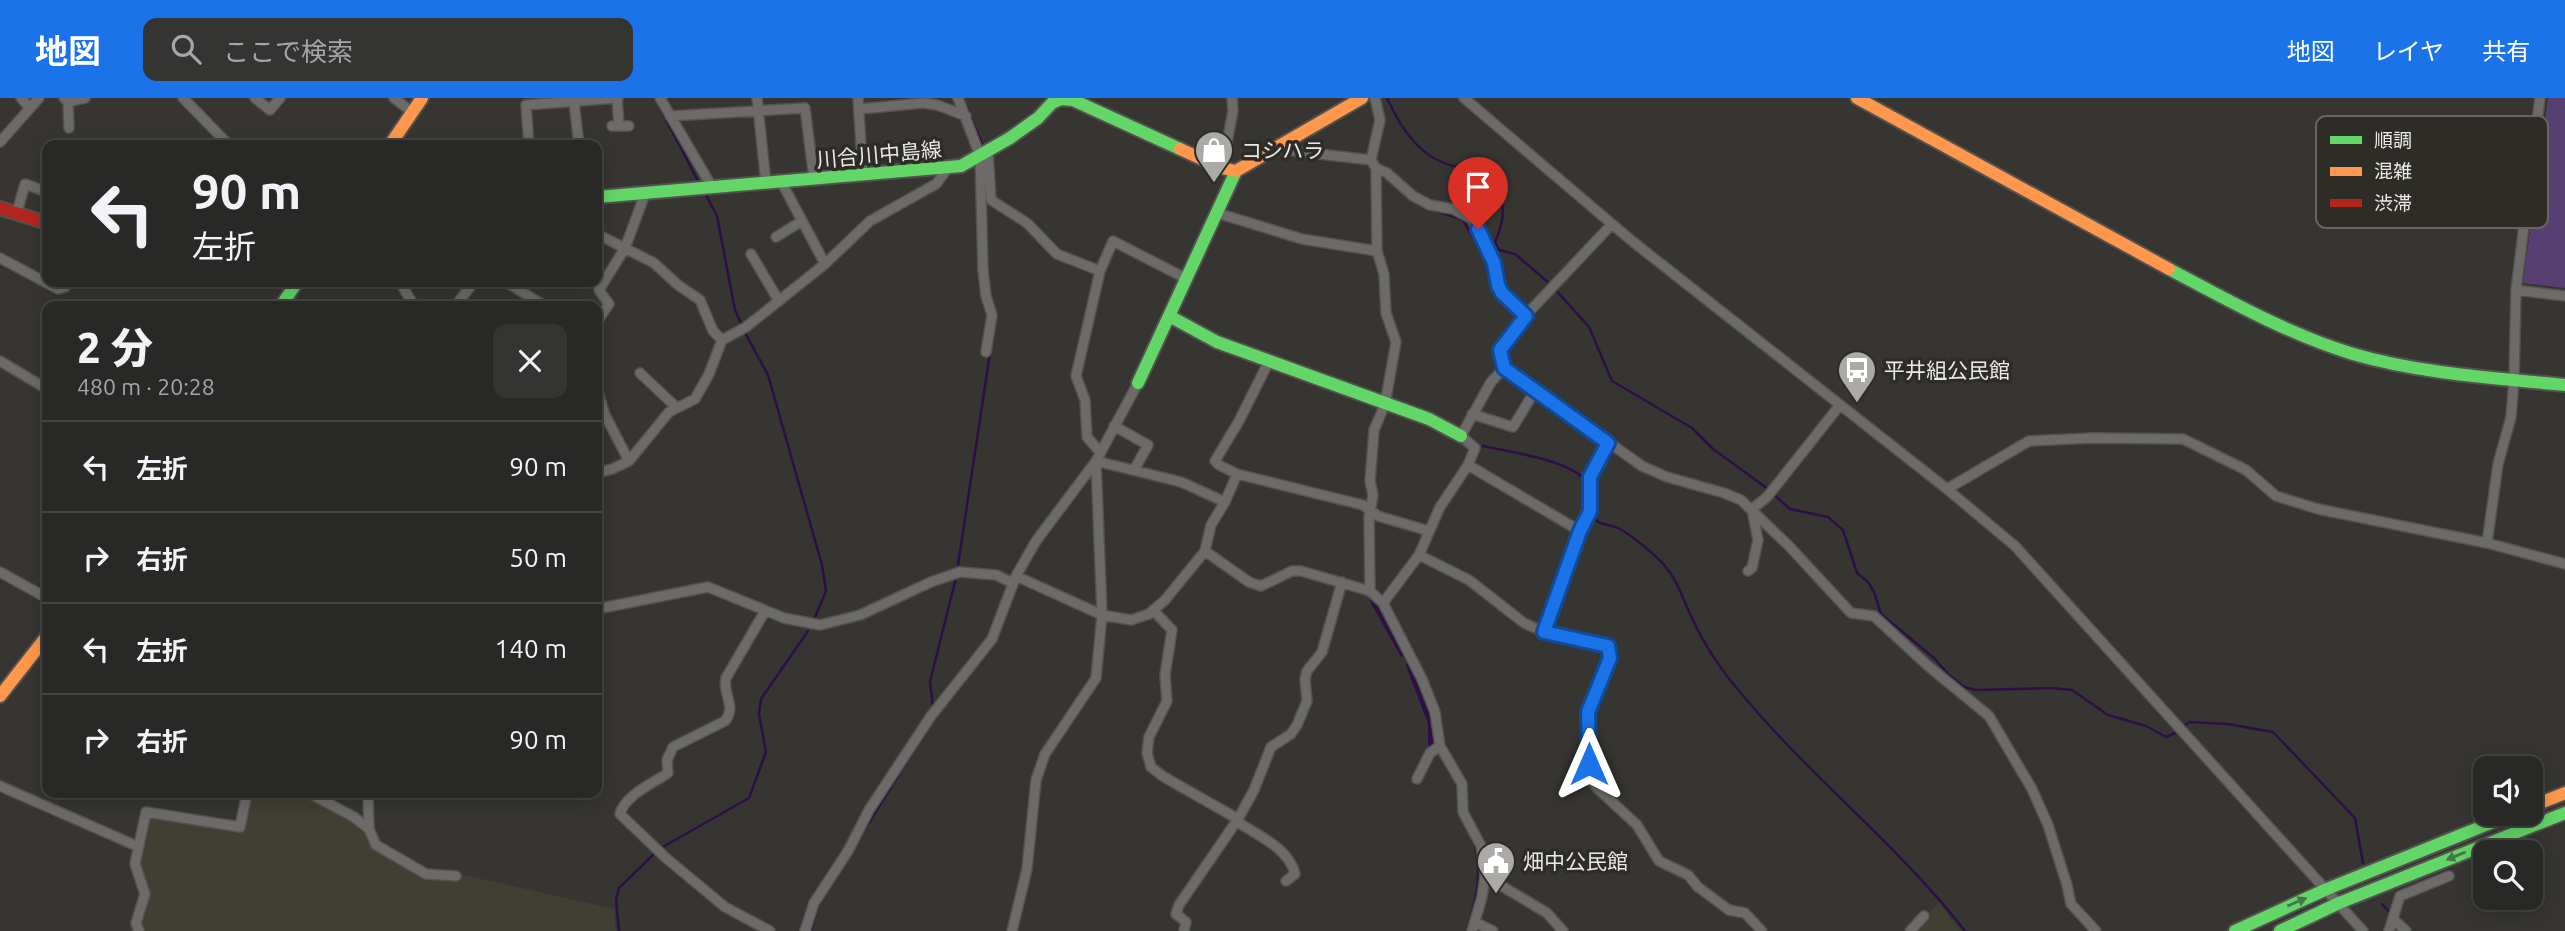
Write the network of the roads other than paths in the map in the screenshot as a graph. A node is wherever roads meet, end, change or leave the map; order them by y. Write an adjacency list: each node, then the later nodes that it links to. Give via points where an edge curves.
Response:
1 (21, 98): 23 (street)
2 (39, 98): 23 (street)
3 (85, 98): 20 (street)
4 (183, 98): 32 (street)
5 (256, 98): 6 (street, via 270,110)
6 (280, 98)
7 (394, 98): 26 (street)
8 (422, 98): 26 (main road)
9 (617, 98): 21 (street); 30 (street)
10 (660, 98): 27 (street)
11 (757, 98): 25 (street)
12 (858, 98): 24 (street)
13 (958, 98): 28 (street)
14 (1232, 98): 41 (street)
15 (1362, 98): 37 (main road)
16 (1376, 98): 39 (street, via 1380,120)
17 (1464, 98): 56 (street)
18 (1857, 98): 86 (main road, via 2258,317 2370,358)
19 (2540, 98): 29 (street)
20 (66, 100): 31 (street)
21 (574, 102): 34 (street, via 526,105); 35 (street)
22 (1086, 102): 38 (main road, 川合川中島線, via 1061,99 1052,103 1038,118); 41 (main road, 川合川中島線)
23 (30, 108): 36 (street)
24 (860, 109): 28 (street, via 923,103); 43 (street)
25 (758, 111): 27 (street); 44 (street, via 805,108); 45 (street)
26 (412, 112): 33 (main road)
27 (670, 116): 47 (street)
28 (966, 116): 38 (street)
29 (2538, 116)
30 (620, 126)
31 (69, 128)
32 (224, 140)
33 (393, 140)
34 (529, 140)
35 (578, 140)
36 (0, 142)
37 (1276, 149): 39 (street); 42 (main road)
38 (984, 154): 40 (main road, 川合川中島線); 65 (street, via 991,200 1027,223 1056,254); 81 (street, via 983,270 992,315)
39 (1373, 164): 61 (street); 78 (street, via 1413,196 1472,219 1494,263 1502,293)
40 (948, 168): 43 (main road, 川合川中島線); 64 (street, via 936,184 870,221)
41 (1222, 168): 42 (main road, 川合川中島線)
42 (1236, 171): 53 (main road)
43 (863, 176): 44 (main road, 川合川中島線)
44 (814, 179): 46 (main road, 川合川中島線)
45 (766, 183): 46 (main road, 川合川中島線); 47 (main road, 川合川中島線)
46 (782, 183): 55 (street)
47 (712, 187): 49 (main road, 川合川中島線)
48 (42, 190): 52 (street, via 25,184)
49 (645, 194): 50 (main road, 川合川中島線); 60 (street)
50 (602, 197)
51 (0, 208): 52 (main road)
52 (17, 212): 54 (main road)
53 (1217, 214): 61 (street, via 1302,239); 66 (main road)
54 (42, 221)
55 (802, 221): 59 (street); 64 (street)
56 (1612, 224): 78 (street); 93 (street)
57 (2524, 228): 72 (street)
58 (602, 236): 60 (street)
59 (776, 237)
60 (625, 248): 68 (street); 80 (street, via 654,263 701,300)
61 (1377, 251): 91 (street, via 1384,274 1386,313 1396,342)
62 (751, 254): 76 (street)
63 (0, 258): 67 (street)
64 (825, 264): 76 (street)
65 (1100, 271): 66 (street, via 1113,241); 99 (street, via 1076,376 1084,400 1087,437)
66 (1187, 279): 79 (main road)
67 (42, 280)
68 (602, 285)
69 (470, 287): 74 (street)
70 (514, 287): 75 (street)
71 (601, 287): 77 (street, via 609,304)
72 (2516, 290): 73 (street); 86 (street)
73 (2565, 296)
74 (459, 301)
75 (537, 301)
76 (779, 301): 80 (street)
77 (602, 314)
78 (1526, 316): 84 (street, via 1500,350)
79 (1171, 317): 83 (main road, via 1217,342); 87 (main road)
80 (722, 341): 94 (street, via 695,399)
81 (986, 352)
82 (0, 361): 89 (street)
83 (1269, 361): 91 (main road); 104 (street, via 1215,461)
84 (1504, 368): 90 (street); 95 (street)
85 (640, 373): 94 (street)
86 (2514, 380): 88 (main road); 111 (street)
87 (1138, 383): 96 (street)
88 (2565, 385)
89 (42, 386)
90 (1536, 389): 95 (street, via 1513,427); 98 (street)
91 (1385, 404): 97 (main road); 108 (street, via 1374,430)
92 (602, 405): 100 (street)
93 (1840, 405): 105 (street); 107 (street, via 1767,497)
94 (677, 408): 100 (street)
95 (1472, 414): 97 (street)
96 (1114, 426): 99 (street); 102 (street, via 1148,445)
97 (1461, 436): 101 (street, via 1475,448)
98 (1608, 443): 107 (street, via 1642,466 1724,493); 110 (street, via 1590,477 1590,511)
99 (1098, 457): 102 (street); 117 (street, via 1036,541); 125 (street)
100 (629, 461): 103 (street)
101 (1468, 465): 109 (street); 110 (street)
102 (1135, 470): 106 (street, via 1181,482)
103 (602, 471)
104 (1237, 474): 106 (street); 108 (street)
105 (1947, 489): 111 (street, via 2029,441 2183,439 2246,470 2276,496 2318,509); 146 (street, via 2015,546)
106 (1225, 502): 112 (street, via 1211,525)
107 (1752, 509): 115 (street, via 1758,540); 160 (street, via 1851,613 1874,616 1989,716 2048,825 2071,904)
108 (1371, 510): 109 (street); 119 (street)
109 (1429, 531): 113 (street)
110 (1580, 531): 126 (street)
111 (2487, 543): 114 (street)
112 (1205, 551): 118 (street, via 1261,586 1292,571); 123 (street)
113 (1419, 555): 121 (street); 126 (street, via 1469,580 1524,623)
114 (2565, 564)
115 (1748, 571)
116 (0, 572): 120 (street)
117 (1014, 580): 124 (street, via 960,572 860,615 820,625); 125 (street); 153 (street, via 992,639 931,716 869,810 814,903)
118 (1342, 582): 119 (street); 138 (street, via 1322,652 1307,671 1307,701 1302,713 1291,734 1271,747)
119 (1370, 591): 121 (street)
120 (42, 595)
121 (1383, 603): 129 (street, via 1422,679 1435,712)
122 (602, 608): 124 (street, via 708,587)
123 (1153, 610): 125 (street, via 1131,620); 138 (street, via 1172,630 1167,701 1149,737 1152,767)
124 (765, 611): 152 (street, via 726,678 730,715 673,747 668,773 632,797 620,814 725,906)
125 (1102, 615): 154 (street, via 1096,678 1045,754 1036,780 1027,869)
126 (1544, 632): 158 (street, via 1608,646 1610,658 1588,712 1588,775 1597,788 1637,825 1659,861 1688,875 1729,911 1745,913)
127 (42, 642): 128 (main road)
128 (0, 696)
129 (1440, 746): 130 (street, via 1430,753); 143 (street, via 1462,784 1463,812 1481,846)
130 (1418, 779)
131 (0, 786): 141 (street)
132 (2565, 793): 136 (main road)
133 (246, 798): 141 (street, via 240,827 146,811)
134 (318, 798): 140 (street)
135 (368, 798): 140 (street)
136 (2543, 802)
137 (2565, 813): 147 (main road, one-way to 147)
138 (1237, 820): 145 (street, via 1286,855 1295,874); 155 (street, via 1179,905 1176,914 1185,922)
139 (2483, 826): 146 (main road)
140 (369, 829): 142 (street, via 376,845 426,874)
141 (139, 847): 151 (street, via 135,864 145,894 136,923)
142 (456, 876)
143 (1485, 876): 150 (street); 157 (street, via 1547,913)
144 (2449, 876): 149 (street, via 2400,895)
145 (1286, 881)
146 (2326, 889): 147 (street); 161 (main road, one-way to 146)
147 (2339, 903): 162 (main road); 163 (street)
148 (1924, 916): 159 (street)
149 (2393, 919): 164 (street); 165 (street)
150 (1473, 926): 156 (street)
151 (139, 931)
152 (770, 931)
153 (806, 931)
154 (1012, 931)
155 (1184, 931)
156 (1493, 931)
157 (1563, 931)
158 (1762, 931)
159 (1910, 931)
160 (2096, 931)
161 (2235, 931)
162 (2280, 931)
163 (2363, 931)
164 (2389, 931)
165 (2406, 931)

